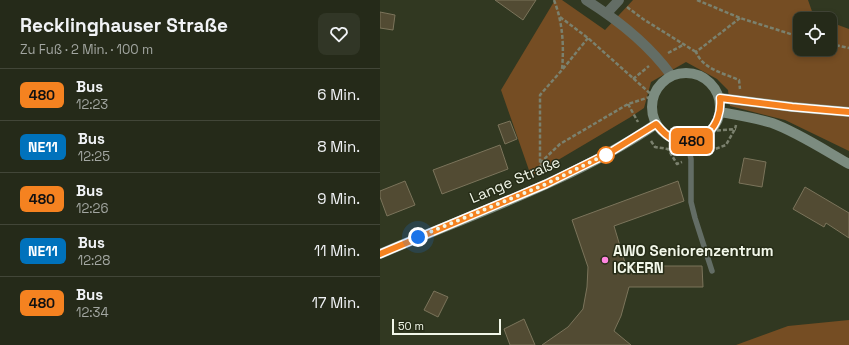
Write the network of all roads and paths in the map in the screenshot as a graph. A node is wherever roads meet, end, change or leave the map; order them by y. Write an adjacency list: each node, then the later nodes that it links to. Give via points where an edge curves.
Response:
1 (554, 0): 6 (path)
2 (586, 0): 5 (street)
3 (619, 0): 5 (street); 12 (path, via 643,19)
4 (697, 0): 7 (path)
5 (607, 14): 14 (street, via 659,58)
6 (560, 17): 9 (path); 13 (path)
7 (740, 18): 8 (path); 12 (path)
8 (793, 36)
9 (588, 38): 13 (path); 15 (path)
10 (837, 45): 11 (path)
11 (849, 48)
12 (696, 52): 17 (path, via 699,59 708,67 739,80)
13 (562, 70): 26 (path, via 540,95)
14 (671, 75): 15 (main road, via 663,80); 16 (main road, via 690,72 700,75 715,88)
15 (653, 96): 18 (path); 22 (main road, via 652,116)
16 (720, 98): 17 (main road); 19 (main road)
17 (739, 100): 20 (main road)
18 (628, 104): 23 (path); 26 (path, via 560,144)
19 (720, 112): 21 (main road); 24 (main road, via 711,131 702,137)
20 (849, 112)
21 (738, 115): 25 (path, via 735,129 726,145); 27 (main road, via 772,123)
22 (656, 124): 23 (main road, Lange Straße); 24 (main road, via 672,138)
23 (646, 132): 25 (path, via 656,147 668,149 677,164); 28 (main road, Lange Straße)
24 (687, 141): 25 (lane)
25 (691, 159): 30 (lane, via 692,202)
26 (540, 163): 28 (path)
27 (849, 164)
28 (546, 184): 29 (main road, Lange Straße)
29 (380, 254)
30 (712, 271)

